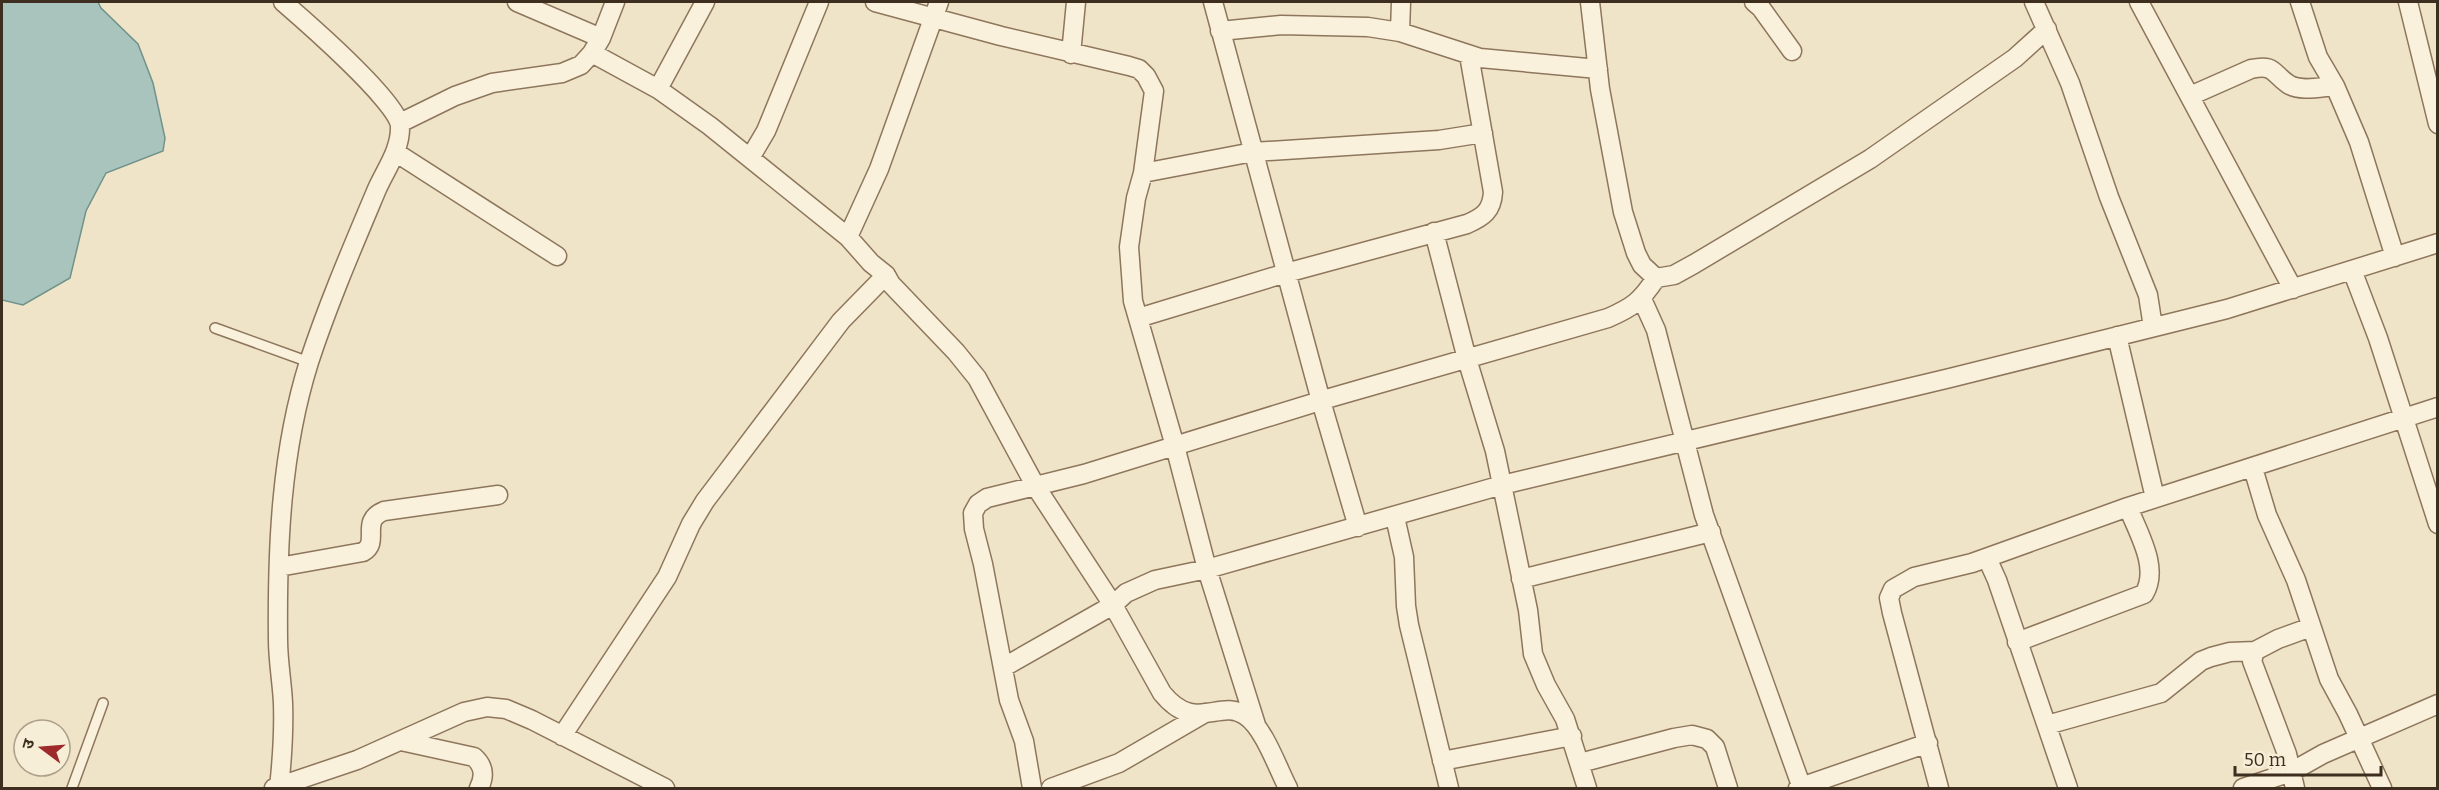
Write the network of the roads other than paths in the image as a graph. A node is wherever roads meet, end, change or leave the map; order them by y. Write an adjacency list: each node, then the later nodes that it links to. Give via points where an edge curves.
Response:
1 (284, 2): 28 (street, via 367,82)
2 (517, 2): 20 (street)
3 (615, 2): 20 (street)
4 (705, 2): 26 (street)
5 (819, 2): 33 (street, via 766,131)
6 (875, 2): 16 (street)
7 (1076, 2): 22 (street)
8 (1213, 2): 18 (street)
9 (1401, 2): 19 (street)
10 (1590, 2): 24 (street)
11 (1754, 2): 21 (street)
12 (2034, 2): 17 (street)
13 (2139, 2): 27 (street)
14 (2300, 2): 25 (street, via 2314,48)
15 (2408, 2): 29 (street)
16 (936, 10): 22 (street); 36 (street, via 879,169)
17 (2047, 29): 43 (street, via 2015,57 1870,159 1694,264 1674,275); 47 (street, via 2148,296)
18 (1220, 31): 19 (street, via 1335,25); 32 (street)
19 (1400, 32): 23 (street)
20 (596, 45): 26 (street); 28 (street, via 581,65 562,73 492,83)
21 (1792, 51)
22 (1071, 54): 34 (street, via 1129,66 1146,76 1154,91)
23 (1469, 55): 24 (street); 30 (street)
24 (1598, 69): 43 (street, via 1623,212 1642,265)
25 (2334, 86): 27 (street, via 2297,87 2262,66); 39 (street, via 2359,142)
26 (658, 89): 33 (street)
27 (2190, 96): 44 (street)
28 (400, 123): 31 (street)
29 (2438, 123)
30 (1483, 133): 32 (street, via 1449,139); 35 (street, via 1493,192 1488,212)
31 (395, 152): 38 (street); 51 (street)
32 (1253, 152): 34 (street); 41 (street)
33 (750, 158): 36 (street)
34 (1143, 173): 46 (street, via 1129,248)
35 (1434, 232): 41 (street); 50 (street)
36 (848, 237): 42 (street)
37 (2438, 243): 39 (street)
38 (557, 256)
39 (2395, 257): 40 (street)
40 (2352, 270): 44 (street); 54 (street)
41 (1286, 273): 46 (street); 52 (street)
42 (886, 275): 59 (street, via 977,378); 81 (street, via 841,321 705,501 667,577)
43 (1656, 278): 45 (street)
44 (2293, 289): 47 (street)
45 (1642, 299): 50 (street, via 1608,318); 55 (street, via 1656,330)
46 (1138, 318): 56 (street)
47 (2153, 327): 49 (street)
48 (215, 328): 51 (lane)
49 (2117, 336): 55 (street); 61 (street)
50 (1467, 358): 52 (street); 58 (street)
51 (309, 362): 68 (street, via 290,442)
52 (1321, 401): 56 (street); 65 (street)
53 (2438, 407): 54 (street)
54 (2404, 417): 57 (street); 64 (street)
55 (1685, 442): 58 (street); 66 (street)
56 (1175, 446): 59 (street); 69 (street)
57 (2253, 468): 61 (street); 72 (street, via 2259,495 2296,580)
58 (1502, 485): 63 (street); 70 (street)
59 (1036, 487): 71 (street); 75 (street, via 987,498 973,513)
60 (498, 495): 68 (street, via 384,511 370,525 369,549)
61 (2156, 498): 62 (street)
62 (2128, 507): 67 (street); 73 (street, via 2148,557 2150,584 2144,594)
63 (1395, 517): 65 (street); 86 (street, via 1404,557 1409,625)
64 (2438, 524)
65 (1358, 527): 69 (street)
66 (1710, 532): 70 (street); 90 (street)
67 (1988, 558): 73 (street); 85 (street, via 1914,577 1893,589 1889,598)
68 (279, 567): 89 (street)
69 (1208, 569): 71 (street, via 1155,580 1126,593); 79 (street)
70 (1521, 579): 82 (street, via 1533,654)
71 (1113, 605): 75 (street); 78 (street, via 1171,704 1180,711)
72 (2311, 627): 74 (street); 83 (street, via 2329,680)
73 (2017, 642): 80 (street)
74 (2254, 651): 80 (street, via 2230,652 2201,661 2151,697); 88 (street, via 2254,670 2279,731)
75 (1004, 667): 95 (street)
76 (103, 703): 91 (lane)
77 (2438, 704): 83 (street)
78 (1205, 713): 79 (street, via 1238,712); 96 (street, via 1119,763)
79 (1256, 725): 97 (street)
80 (2046, 725): 102 (street)
81 (562, 736): 84 (street, via 506,709 487,707 464,712); 94 (street)
82 (1572, 736): 86 (street); 87 (street)
83 (2360, 738): 88 (street); 104 (street)
84 (401, 741): 89 (street); 93 (street, via 474,757 482,764 484,775)
85 (1928, 743): 90 (street); 101 (street)
86 (1443, 760): 98 (street)
87 (1580, 763): 99 (street); 100 (street, via 1692,735 1707,739 1715,747)
88 (2293, 780): 103 (street)
89 (282, 786): 92 (street)
90 (1800, 788)
91 (72, 789)
92 (317, 789)
93 (479, 789)
94 (664, 789)
95 (1032, 789)
96 (1051, 789)
97 (1288, 789)
98 (1449, 789)
99 (1587, 789)
100 (1728, 789)
101 (1939, 789)
102 (2068, 789)
103 (2243, 789)
104 (2382, 789)

